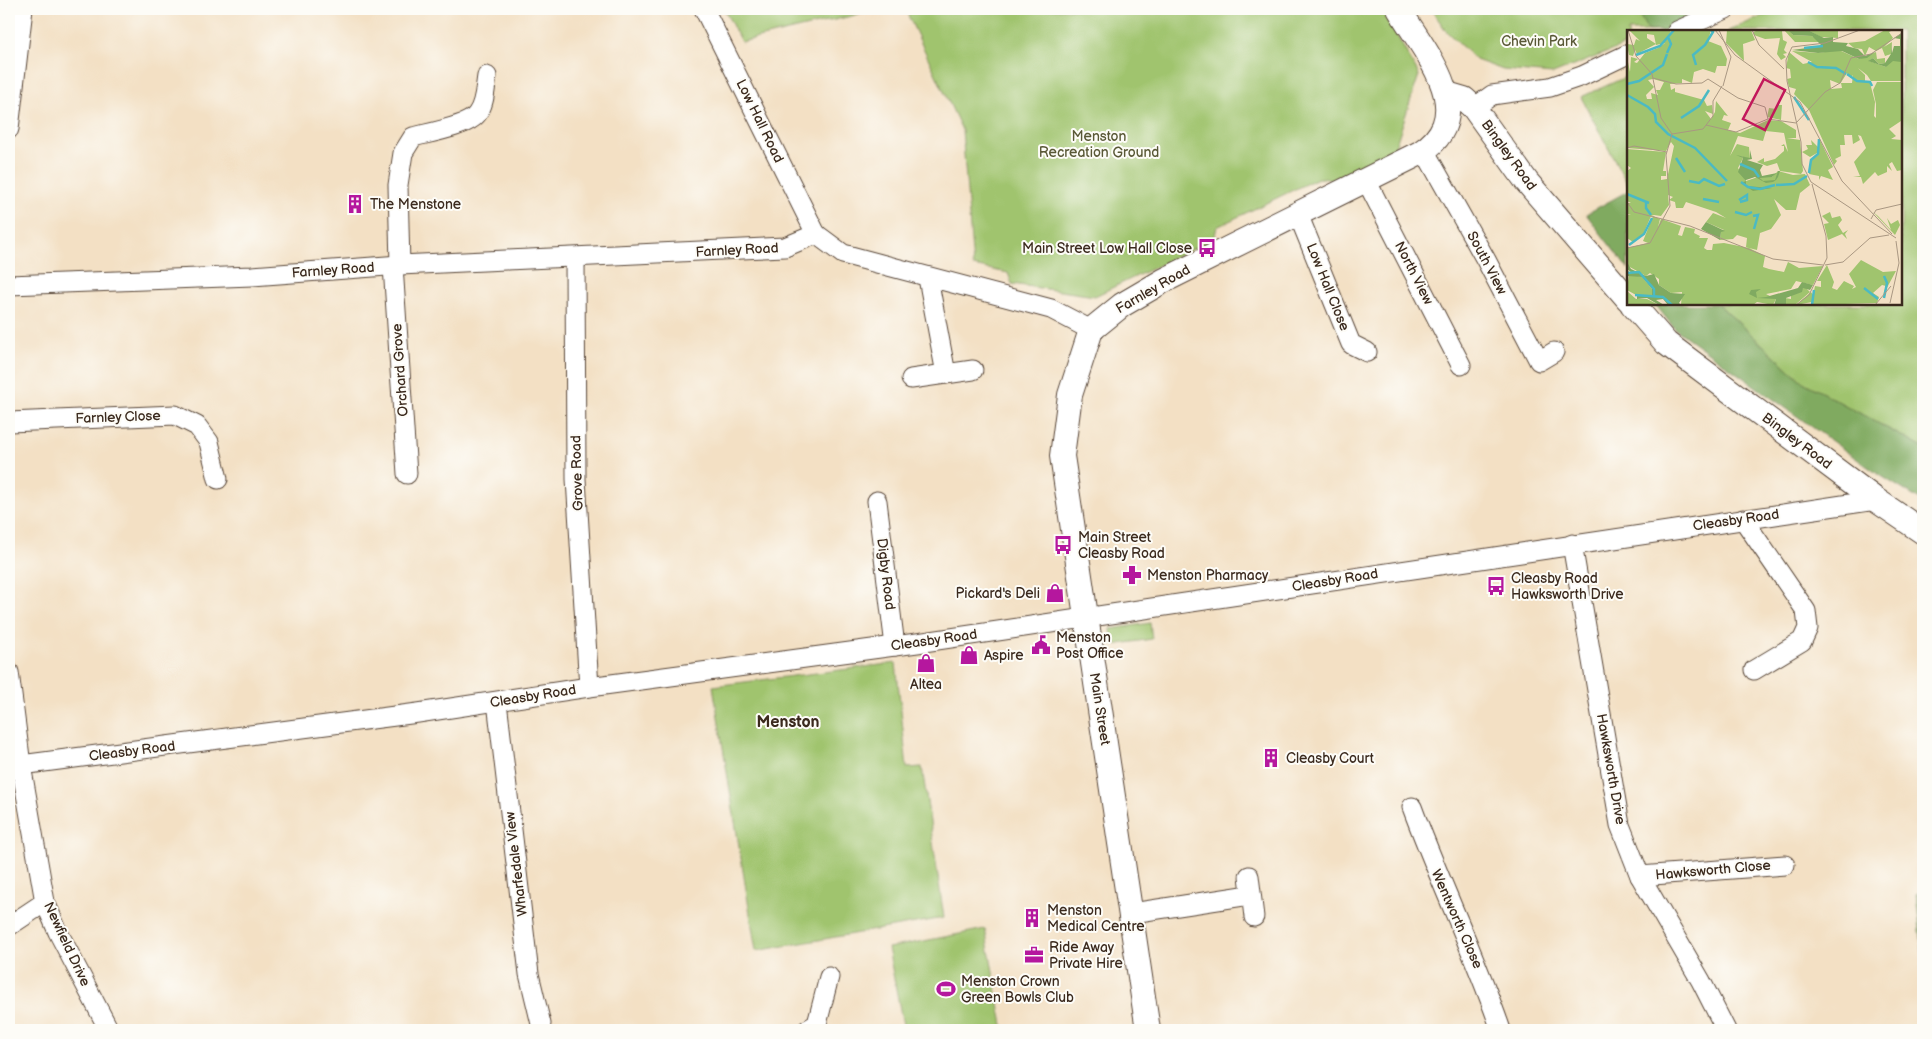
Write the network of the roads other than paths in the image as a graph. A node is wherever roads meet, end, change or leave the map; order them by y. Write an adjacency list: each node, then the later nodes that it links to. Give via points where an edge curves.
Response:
1 (23, 9): 10 (street)
2 (704, 9): 14 (street, Low Hall Road)
3 (1400, 9): 8 (street)
4 (1726, 9): 5 (street)
5 (1679, 30)
6 (1627, 54): 9 (street, via 1582,76 1550,86 1492,95)
7 (487, 76): 16 (street, Orchard Grove, via 476,116 413,137 403,153 398,185)
8 (1447, 94): 9 (street, Bingley Road); 11 (street, Farnley Road, via 1447,120 1434,142)
9 (1474, 108): 19 (street, Bingley Road, via 1527,182)
10 (9, 129)
11 (1424, 150): 12 (street, Farnley Road); 23 (street, South View, via 1538,361)
12 (1366, 180): 13 (street, Farnley Road); 24 (street, North View)
13 (1298, 214): 21 (street, Farnley Road, via 1163,281 1122,305); 22 (street, Low Hall Close, via 1351,344)
14 (816, 234): 15 (street, Farnley Road, via 785,247); 17 (street, via 843,254)
15 (575, 258): 16 (street, Farnley Road); 40 (street, Grove Road, via 576,479)
16 (397, 266): 18 (street, Farnley Road, via 252,276); 29 (street, Orchard Grove)
17 (928, 278): 21 (street, via 1051,309); 26 (street)
18 (9, 285)
19 (1627, 298)
20 (1633, 305): 31 (street, Bingley Road, via 1666,343)
21 (1091, 330): 36 (street, Main Street, via 1070,395 1062,456)
22 (1368, 352)
23 (1554, 352)
24 (1461, 365)
25 (974, 370): 26 (street)
26 (946, 374): 27 (street)
27 (911, 379)
28 (9, 422): 30 (street, Farnley Close, via 175,415 197,426 209,442)
29 (407, 474)
30 (218, 479)
31 (1876, 500): 33 (street, Cleasby Road); 34 (street, Bingley Road)
32 (877, 501): 37 (street, Digby Road)
33 (1743, 519): 35 (street, Cleasby Road); 38 (street, via 1806,611 1808,628 1802,641)
34 (1923, 532)
35 (1572, 544): 36 (street, Cleasby Road); 46 (street, Hawksworth Drive, via 1620,825)
36 (1085, 618): 37 (street, Cleasby Road); 49 (street, Main Street)
37 (895, 646): 40 (street, Cleasby Road)
38 (1754, 670)
39 (9, 672): 42 (street, Newfield Drive)
40 (590, 687): 41 (street, Cleasby Road)
41 (497, 702): 42 (street, Cleasby Road); 53 (street, Wharfedale View, via 529,974)
42 (21, 765): 48 (street, Newfield Drive)
43 (1412, 808): 57 (street, Wentworth Close)
44 (1785, 865): 46 (street, Hawksworth Close)
45 (1250, 876): 47 (street)
46 (1640, 876): 58 (street, Hawksworth Drive, via 1702,981)
47 (1250, 895): 49 (street); 50 (street)
48 (45, 902): 51 (street); 54 (street, Newfield Drive)
49 (1132, 913): 56 (street, Main Street)
50 (1254, 917)
51 (9, 926)
52 (829, 977): 55 (street, via 817,1024)
53 (541, 1024)
54 (110, 1030)
55 (807, 1030)
56 (1148, 1030)
57 (1501, 1030)
58 (1726, 1030)

